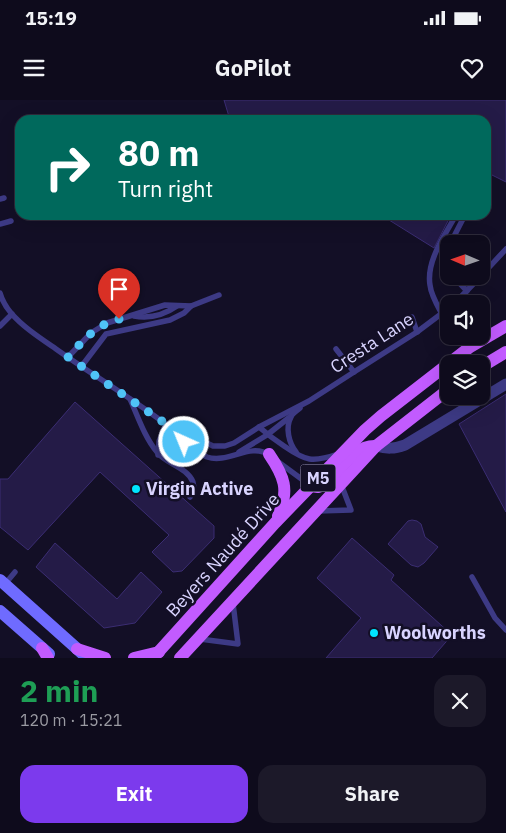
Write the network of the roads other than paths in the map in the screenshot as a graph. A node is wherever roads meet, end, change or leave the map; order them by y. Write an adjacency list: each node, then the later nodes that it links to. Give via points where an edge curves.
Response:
1 (453, 220): 15 (lane, via 429,274 432,295)
2 (462, 220): 5 (lane)
3 (11, 221): 4 (lane)
4 (0, 224)
5 (455, 235)
6 (506, 249): 7 (lane)
7 (490, 266)
8 (461, 285): 10 (lane)
9 (473, 285): 10 (lane)
10 (467, 291): 13 (lane)
11 (0, 293): 16 (lane, Cresta Lane)
12 (219, 295): 14 (lane)
13 (463, 295)
14 (191, 306): 24 (lane, via 177,305 168,313 148,318 132,316 106,323 96,328); 26 (lane, via 170,320 106,334)
15 (440, 310)
16 (12, 314): 19 (lane); 24 (lane, Cresta Lane)
17 (440, 315): 21 (lane, Cresta Lane)
18 (412, 317): 21 (lane)
19 (0, 326)
20 (506, 326): 39 (main road, Beyers Naudé Drive / M5, via 470,347 381,416)
21 (416, 332): 27 (lane, Cresta Lane)
22 (336, 349): 27 (lane)
23 (506, 352): 25 (main road)
24 (68, 357): 26 (lane, Cresta Lane)
25 (490, 362)
26 (81, 367): 30 (lane, Cresta Lane)
27 (354, 372): 31 (lane, Cresta Lane)
28 (506, 384): 37 (street, via 405,445 385,449)
29 (440, 396): 37 (main road, Beyers Naudé Drive / M5)
30 (130, 398): 33 (lane, Cresta Lane); 41 (lane)
31 (309, 400): 32 (lane, Cresta Lane); 34 (lane, Cresta Lane)
32 (291, 416): 36 (lane, Cresta Lane); 42 (lane, via 290,445)
33 (166, 424): 35 (lane, Cresta Lane); 41 (lane, via 159,441)
34 (259, 427): 35 (lane, Cresta Lane, via 234,443 218,447); 36 (lane)
35 (175, 430): 38 (lane, Cresta Lane, via 184,442 207,457 223,459)
36 (267, 434): 38 (lane, Cresta Lane); 42 (lane)
37 (376, 446): 43 (main road, Beyers Naudé Drive / M5); 44 (main road, via 368,446 355,453 324,485)
38 (238, 452): 40 (lane, Cresta Lane, via 257,450)
39 (344, 452): 42 (lane, via 318,460); 44 (main road, Beyers Naudé Drive / M5)
40 (269, 454): 44 (lane); 47 (main road, via 280,471 284,486 283,506)
41 (158, 455): 45 (lane, via 190,478 194,485)
42 (301, 458)
43 (342, 484): 46 (main road, Beyers Naudé Drive / M5); 46 (lane, via 351,510)
44 (310, 486): 47 (main road, Beyers Naudé Drive / M5)
45 (190, 497)
46 (316, 511): 51 (main road, Beyers Naudé Drive / M5)
47 (275, 523): 57 (main road, Beyers Naudé Drive / M5)
48 (15, 572): 50 (lane)
49 (472, 577): 53 (lane, via 495,618)
50 (2, 582): 55 (main road)
51 (232, 601): 54 (main road, Beyers Naudé Drive / M5); 54 (lane, via 238,644)
52 (0, 611): 56 (main road)
53 (506, 630)
54 (195, 641): 62 (main road, Beyers Naudé Drive / M5); 63 (main road)
55 (77, 649): 59 (main road); 60 (main road)
56 (45, 653): 58 (main road)
57 (156, 655): 61 (main road)
58 (53, 658)
59 (87, 658)
60 (104, 658)
61 (134, 658)
62 (180, 658)
63 (188, 658)

